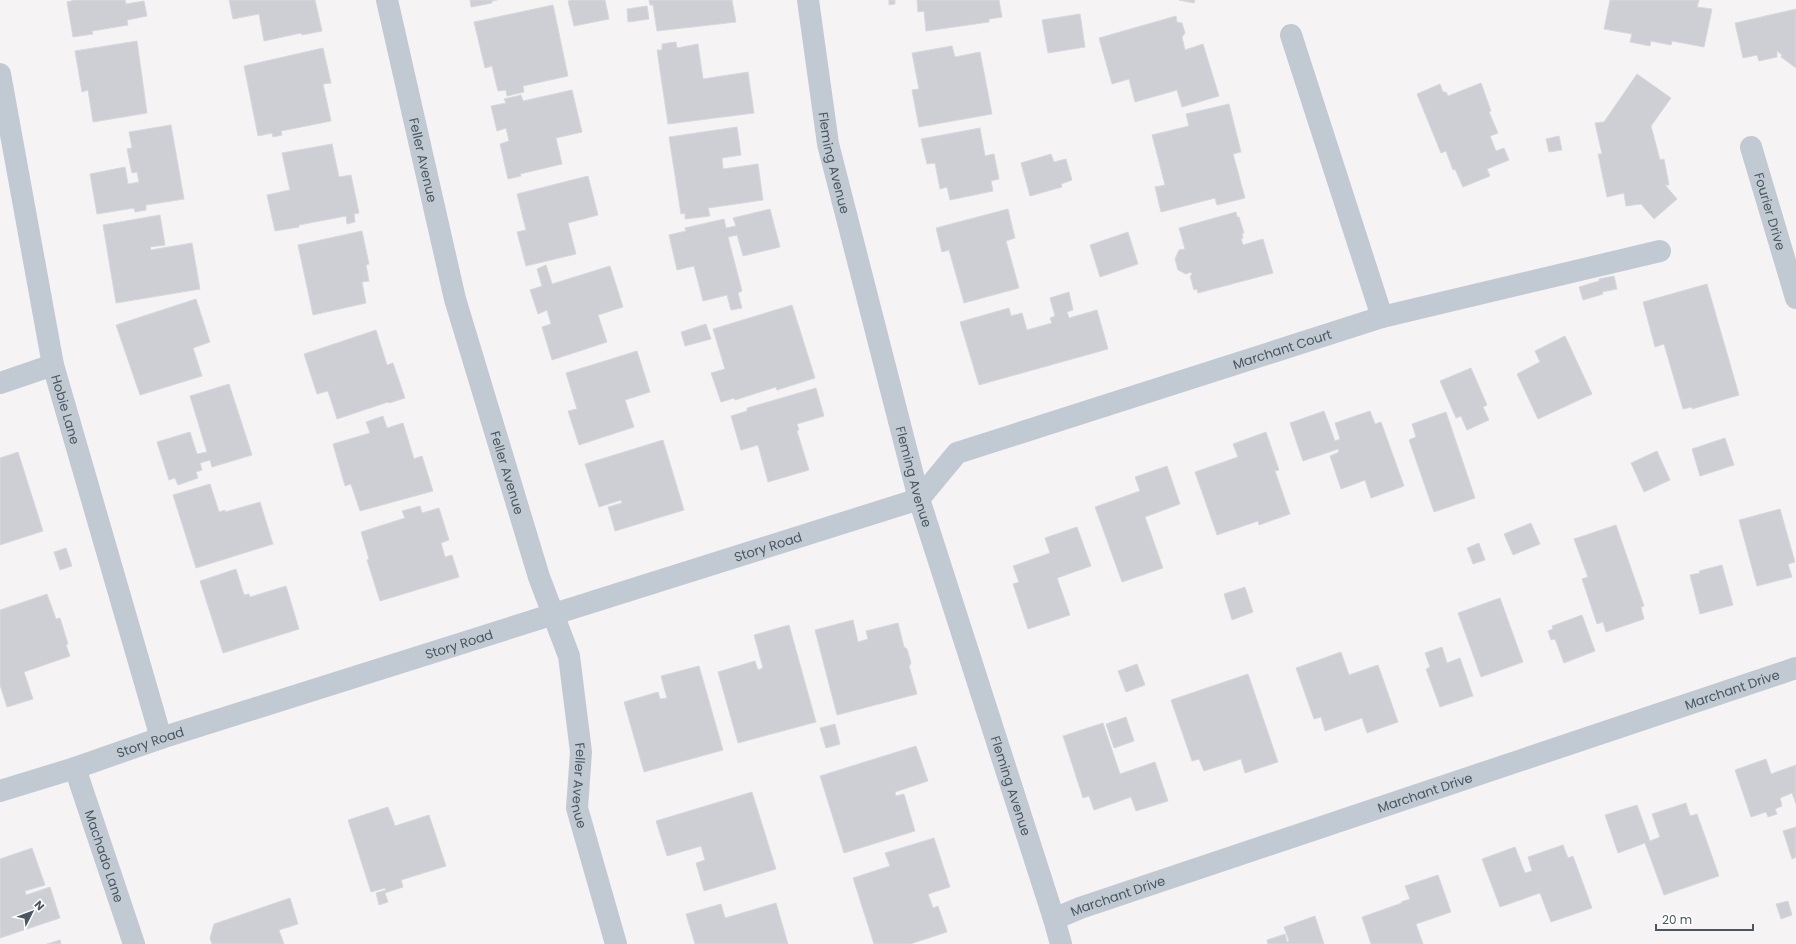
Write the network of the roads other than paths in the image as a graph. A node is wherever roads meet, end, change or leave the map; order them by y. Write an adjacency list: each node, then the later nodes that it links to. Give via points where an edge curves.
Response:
1 (387, 0): 12 (street, Feller Avenue, via 455,299 539,577)
2 (808, 0): 11 (street, Fleming Avenue, via 828,144)
3 (1291, 35): 8 (street)
4 (0, 74): 9 (street, Hobie Lane)
5 (1751, 147): 7 (street, Fourier Drive)
6 (1660, 251): 8 (street, Marchant Court)
7 (1796, 298)
8 (1382, 317): 11 (street, Marchant Court, via 957,453)
9 (54, 365): 10 (street); 14 (street, Hobie Lane)
10 (0, 383)
11 (919, 499): 12 (street, Story Road); 17 (street, Fleming Avenue)
12 (553, 614): 14 (street, Story Road); 19 (street, Feller Avenue, via 569,656 581,752 577,808)
13 (1796, 668): 17 (street, Marchant Drive, via 1095,903)
14 (161, 738): 15 (street, Story Road)
15 (75, 768): 16 (street, Story Road); 18 (street, Machado Lane)
16 (0, 791)
17 (1054, 919): 20 (street, Fleming Avenue)
18 (134, 944)
19 (616, 944)
20 (1061, 944)

